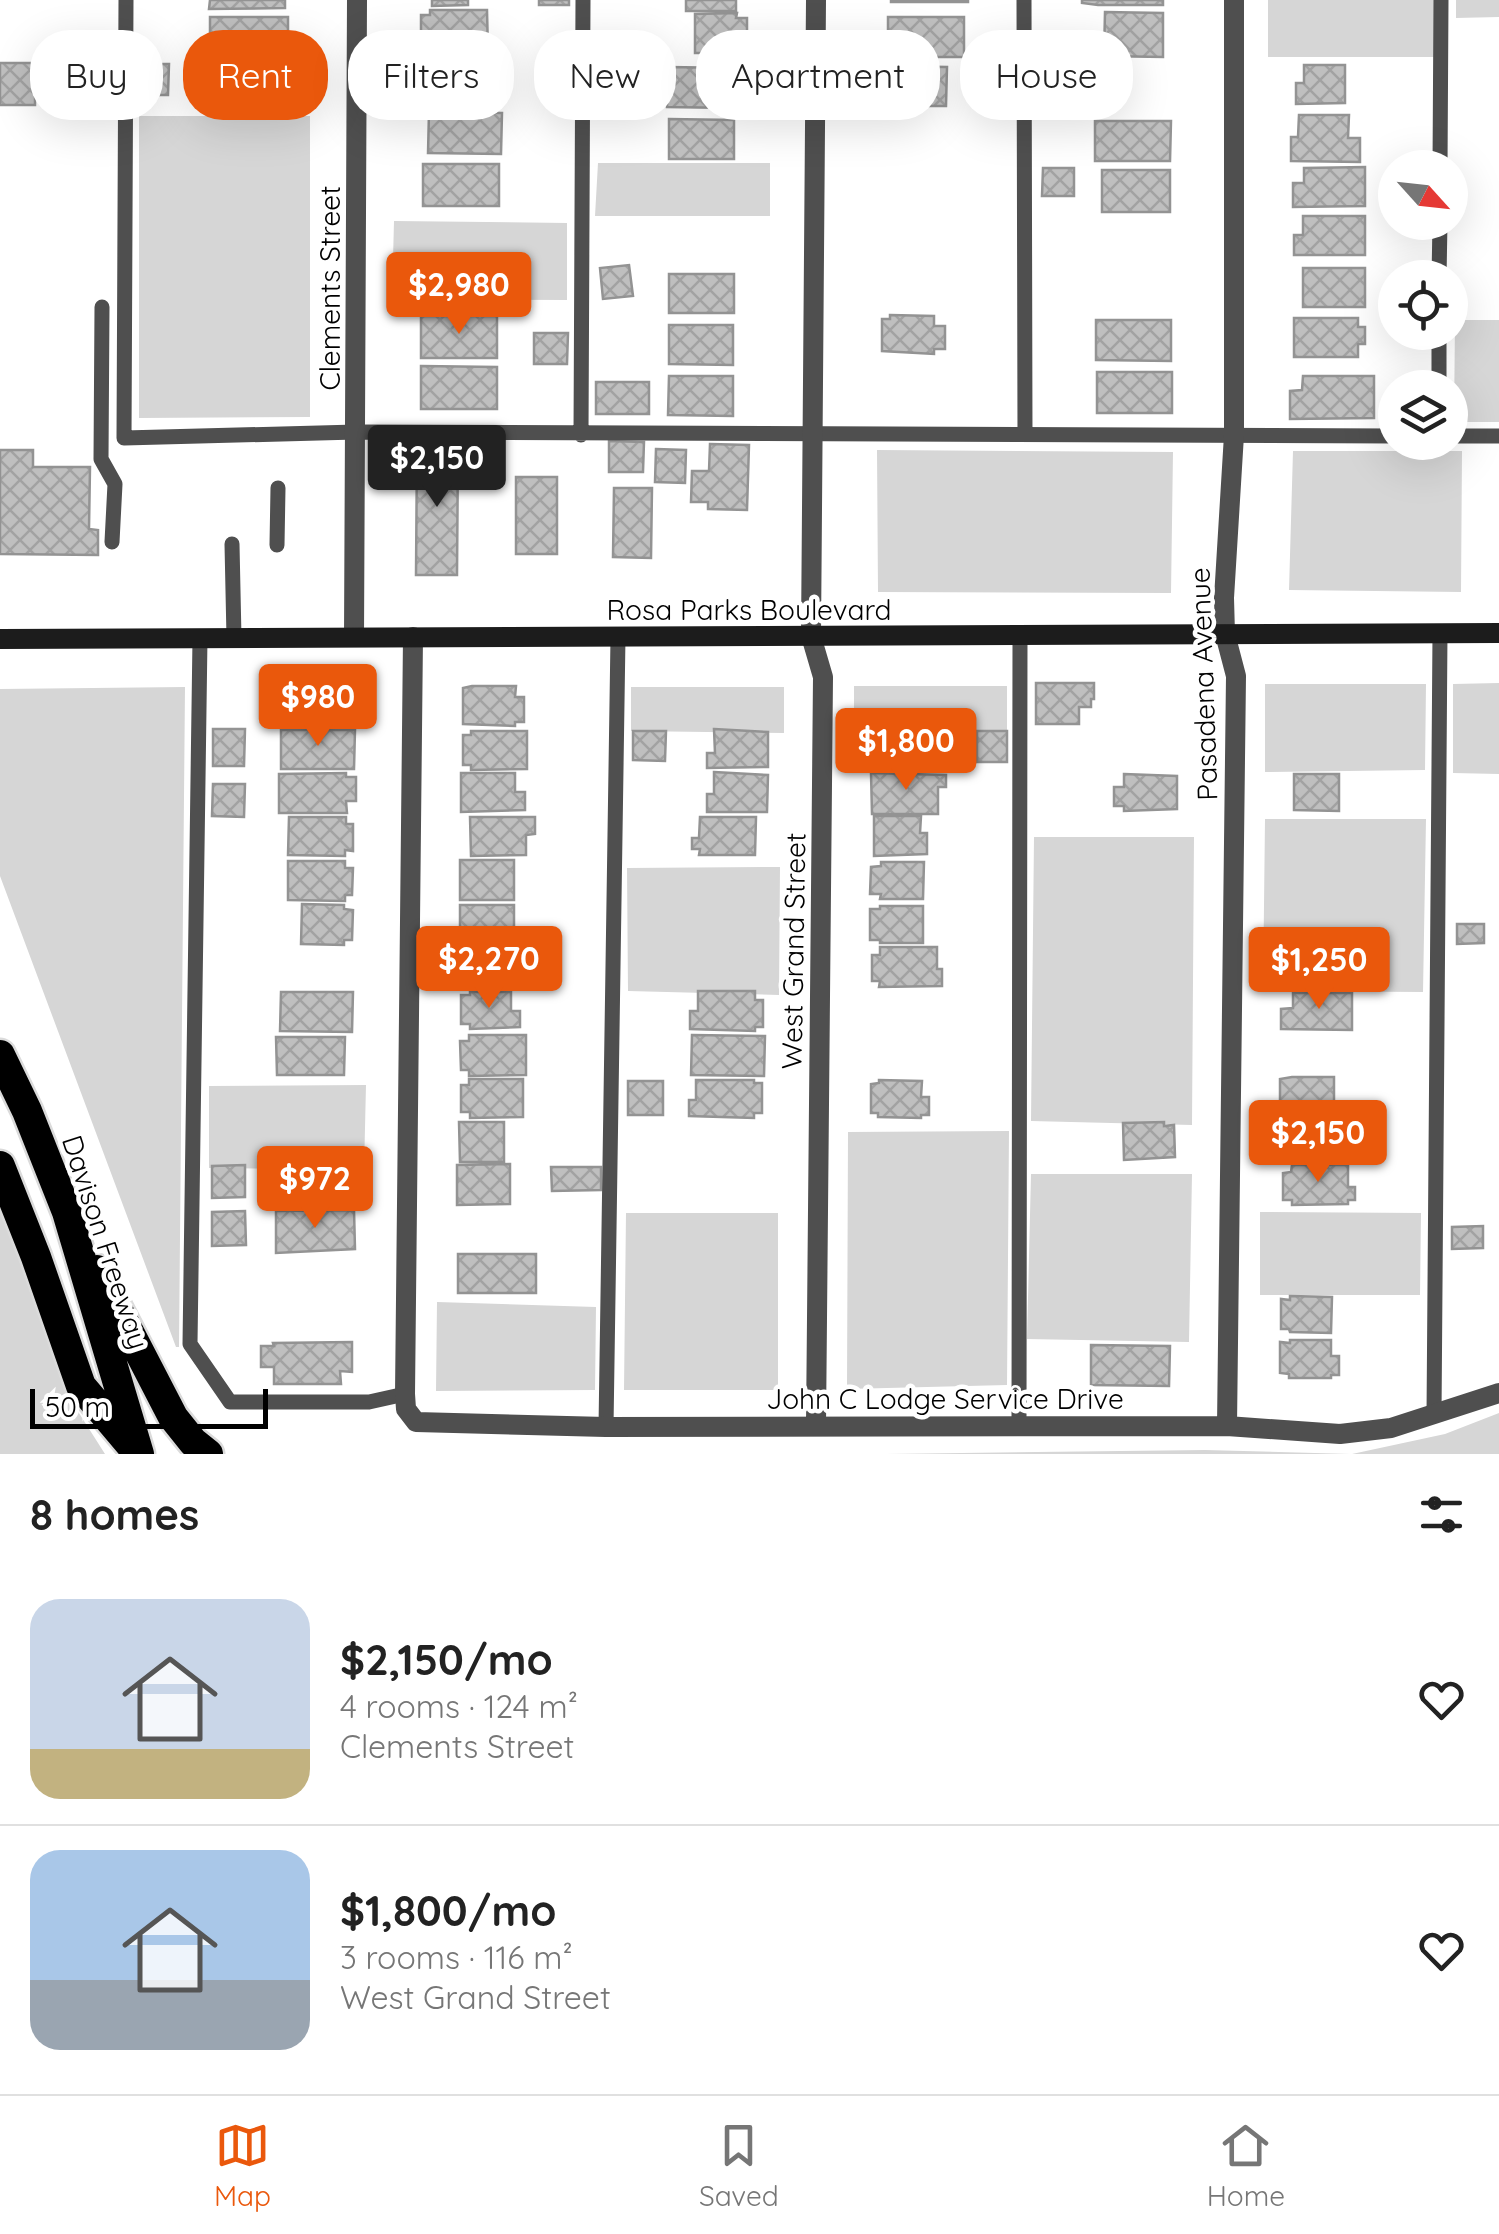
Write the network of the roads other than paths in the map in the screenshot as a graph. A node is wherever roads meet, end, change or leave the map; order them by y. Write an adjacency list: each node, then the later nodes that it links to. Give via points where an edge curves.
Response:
1 (126, 0): 10 (lane, via 124,438)
2 (357, 0): 10 (street, Clements Street)
3 (583, 0): 13 (lane)
4 (816, 0): 11 (street, West Grand Street)
5 (1024, 0): 12 (lane)
6 (1234, 0): 14 (street, Pasadena Avenue)
7 (1441, 0): 8 (lane)
8 (1440, 150)
9 (102, 307): 19 (lane, via 101,458 114,484)
10 (356, 432): 13 (lane); 26 (street, Clements Street)
11 (814, 434): 12 (lane); 13 (lane); 28 (street, West Grand Street)
12 (1025, 434): 14 (lane)
13 (581, 435)
14 (1234, 435): 15 (lane); 24 (street, Pasadena Avenue)
15 (1378, 436)
16 (1468, 436): 17 (lane)
17 (1499, 436)
18 (278, 488): 21 (lane)
19 (112, 542)
20 (232, 544): 31 (lane)
21 (277, 545)
22 (1440, 633): 23 (street, Rosa Parks Boulevard); 24 (street, Rosa Parks Boulevard); 38 (lane)
23 (1499, 633)
24 (1225, 634): 25 (street, Rosa Parks Boulevard); 42 (street, Pasadena Avenue, via 1236,676)
25 (1020, 635): 28 (street, Rosa Parks Boulevard); 41 (lane)
26 (354, 636): 29 (street, Rosa Parks Boulevard); 31 (street, Rosa Parks Boulevard)
27 (618, 636): 28 (street, Rosa Parks Boulevard); 29 (street, Rosa Parks Boulevard); 40 (lane)
28 (812, 636): 39 (street, West Grand Street, via 823,677)
29 (413, 637): 37 (street)
30 (200, 638): 31 (street, Rosa Parks Boulevard); 32 (street, Rosa Parks Boulevard); 37 (lane, via 190,1344 230,1402 369,1402)
31 (234, 638)
32 (0, 639)
33 (0, 1055): 35 (highway, Davison Freeway)
34 (0, 1166): 43 (highway, via 81,1386)
35 (67, 1212): 43 (highway, Davison Freeway); 44 (highway, via 173,1417)
36 (1499, 1392): 38 (street, John C Lodge Service Drive)
37 (405, 1394): 40 (street, John C Lodge Service Drive, via 416,1422)
38 (1434, 1416): 42 (street, John C Lodge Service Drive, via 1340,1434)
39 (816, 1425): 40 (street, John C Lodge Service Drive); 41 (street, John C Lodge Service Drive)
40 (606, 1426)
41 (1019, 1426): 42 (street, John C Lodge Service Drive)
42 (1227, 1426)
43 (138, 1454)
44 (208, 1454)

